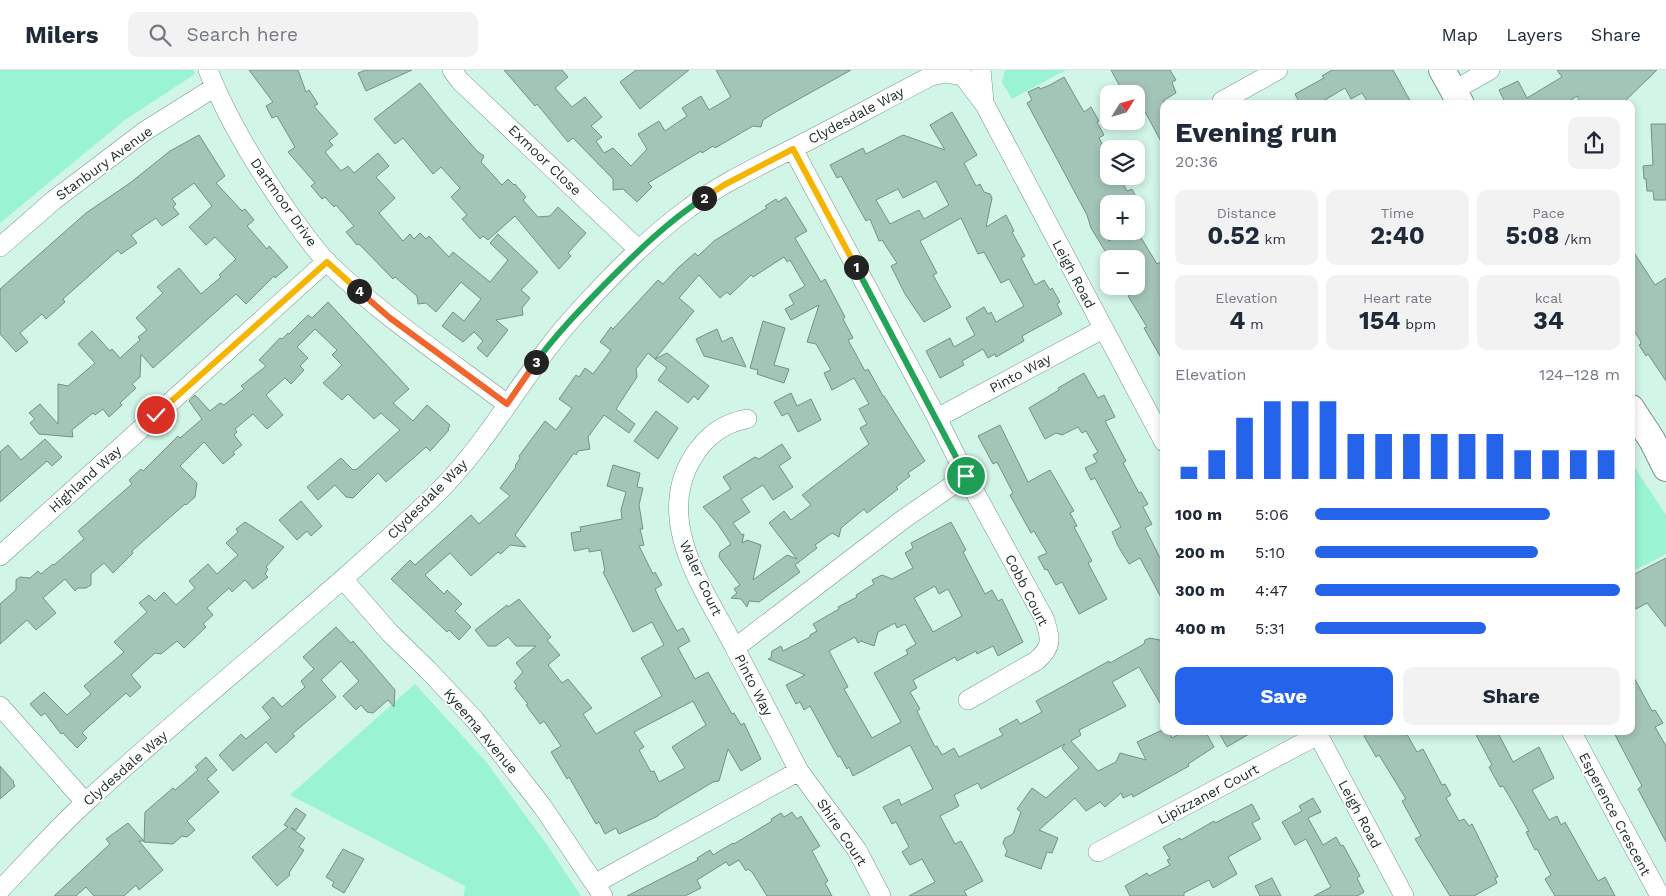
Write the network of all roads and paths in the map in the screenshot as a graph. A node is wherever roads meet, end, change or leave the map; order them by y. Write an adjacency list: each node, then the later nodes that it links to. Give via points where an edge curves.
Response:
1 (452, 70): 11 (street, Exmoor Close)
2 (1278, 70): 8 (street)
3 (1490, 70): 7 (street)
4 (966, 72): 5 (street, Clydesdale Way); 13 (street, Leigh Road)
5 (934, 73): 9 (street, Clydesdale Way)
6 (212, 79): 10 (street, Stanbury Avenue, via 54,200); 12 (street, Dartmoor Drive, via 234,128 265,179)
7 (1452, 88)
8 (1224, 100)
9 (793, 149): 11 (street, Clydesdale Way, via 689,207); 16 (street)
10 (0, 247)
11 (639, 250): 14 (street, Clydesdale Way, via 554,339)
12 (327, 262): 14 (street, Dartmoor Drive, via 390,318); 22 (street, Highland Way)
13 (1103, 328): 16 (street, Pinto Way); 18 (street, Leigh Road)
14 (507, 404): 23 (street, Clydesdale Way, via 483,439 438,492)
15 (1635, 414): 19 (street)
16 (937, 418): 21 (street)
17 (748, 419): 24 (street, Waler Court, via 722,427 698,449 680,484 678,501 678,521 684,547)
18 (1160, 435)
19 (1659, 449): 20 (street)
20 (1666, 468)
21 (966, 476): 24 (street, Pinto Way); 25 (street, Cobb Court, via 1044,618 1050,645 1036,661)
22 (0, 556)
23 (343, 579): 31 (street, Clydesdale Way); 34 (street, Kyeema Avenue, via 474,720 542,806)
24 (735, 648): 30 (street, Pinto Way)
25 (968, 700)
26 (0, 706): 31 (street)
27 (1313, 735): 32 (street, Lipizzaner Court)
28 (1318, 735): 36 (street, Leigh Road)
29 (1573, 735): 37 (street, Esperence Crescent)
30 (798, 771): 34 (street); 35 (street, Shire Court, via 857,850)
31 (85, 802): 33 (street, Clydesdale Way)
32 (1098, 852)
33 (0, 890)
34 (599, 890)
35 (881, 896)
36 (1404, 896)
37 (1660, 896)

